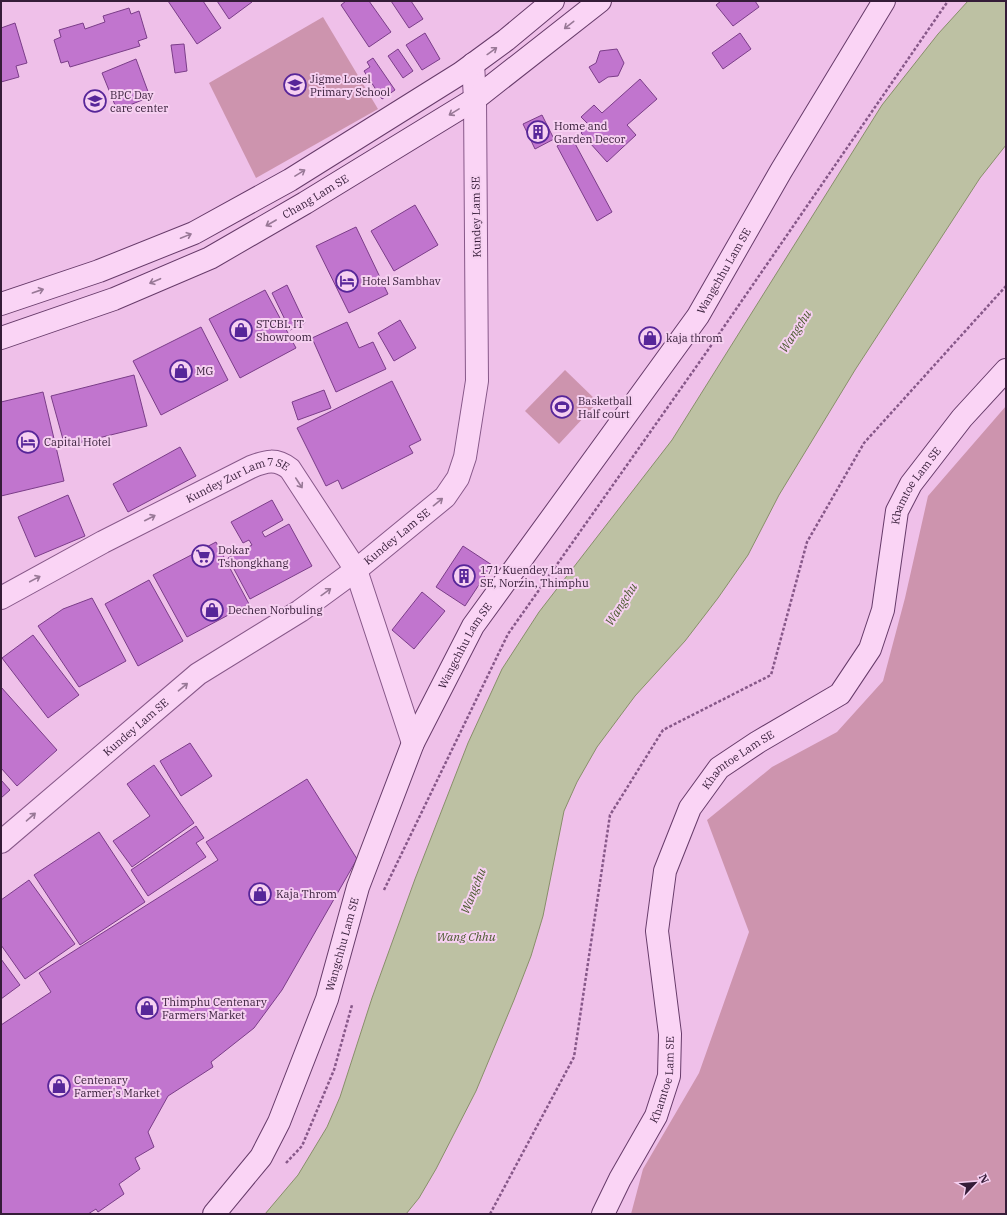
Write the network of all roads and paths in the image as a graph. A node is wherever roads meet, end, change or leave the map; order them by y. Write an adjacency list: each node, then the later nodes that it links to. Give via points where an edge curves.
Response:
1 (553, 1): 5 (street, one-way to 1)
2 (600, 1): 6 (street, Chang Lam SE, one-way to 6)
3 (884, 1): 13 (street, Wangchhu Lam SE, via 781,171 698,316 473,626)
4 (948, 1): 15 (path, via 708,350 508,634)
5 (473, 64): 6 (street, Kundey Lam SE); 8 (street, one-way to 5, via 99,271 194,233 290,180)
6 (475, 99): 9 (street, Chang Lam SE, one-way to 9, via 210,258 114,299); 11 (street, Kundey Lam SE, one-way to 6, via 445,497 458,478 465,457 477,381)
7 (1006, 286): 19 (path, via 864,443 807,542 771,675 663,730 610,815 574,1057)
8 (1, 304)
9 (1, 338)
10 (1006, 370): 20 (street, Khamtoe Lam SE, via 938,448 911,484 897,511 883,610 870,649 840,694 719,768 690,808 665,871 657,930 670,1034 669,1076 656,1116)
11 (356, 570): 12 (street, Kundey Zur Lam 7 SE, one-way to 11, via 103,542 265,462 283,463 290,469); 13 (street, Kundey Zur Lam 7 SE); 14 (street, Kundey Lam SE, one-way to 11, via 198,674 300,611)
12 (1, 598)
13 (413, 743): 18 (street, Wangchhu Lam SE, via 358,887 327,999 279,1122 261,1157)
14 (1, 842)
15 (383, 893)
16 (353, 1001): 17 (path, via 334,1070 302,1146)
17 (281, 1169)
18 (214, 1214)
19 (490, 1214)
20 (603, 1214)

